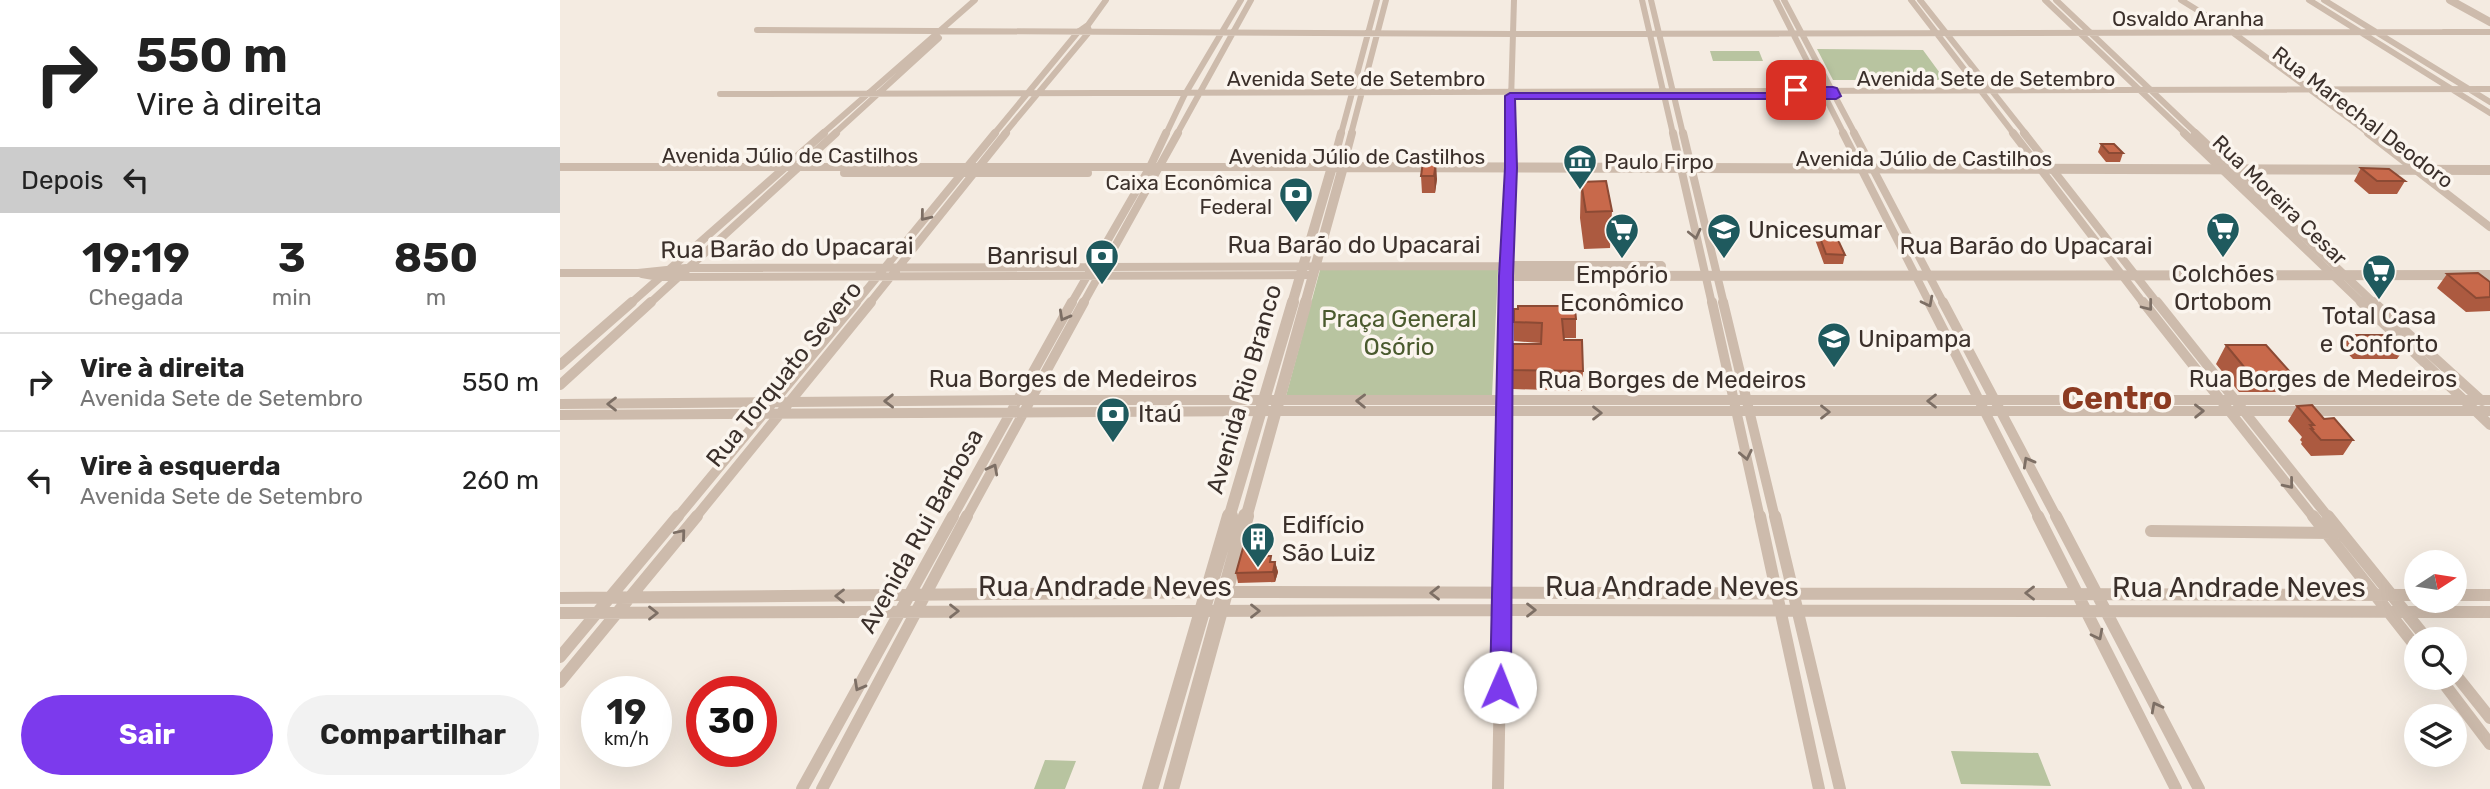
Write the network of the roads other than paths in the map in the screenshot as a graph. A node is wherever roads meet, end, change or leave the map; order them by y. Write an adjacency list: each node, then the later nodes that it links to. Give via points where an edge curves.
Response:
1 (975, 0): 21 (street)
2 (1106, 0): 20 (street, Rua Torquato Severo)
3 (1514, 0): 30 (street)
4 (1911, 0): 33 (street)
5 (1920, 0): 33 (street)
6 (2045, 0): 16 (street, Rua Moreira Cesar)
7 (2181, 0): 24 (street, Rua Marechal Deodoro)
8 (2309, 0): 35 (street)
9 (2324, 0): 35 (street)
10 (2450, 0): 17 (street)
11 (1781, 2): 32 (street)
12 (1244, 3): 25 (street, Avenida Rui Barbosa)
13 (1377, 3): 14 (street); 28 (street, Avenida Rio Branco)
14 (1386, 3): 29 (street, Avenida Rio Branco)
15 (1647, 3): 31 (street)
16 (2054, 3): 34 (street, Rua Moreira Cesar); 34 (street, Rua Moreira Cesar, via 2064,7)
17 (2460, 3): 18 (street); 19 (street)
18 (2490, 16)
19 (2490, 22)
20 (1088, 28): 25 (street, Osvaldo Aranha); 27 (street, Osvaldo Aranha); 43 (street, Rua Torquato Severo)
21 (946, 29): 26 (street, Osvaldo Aranha); 27 (street, Osvaldo Aranha); 45 (street)
22 (2325, 29): 24 (street, Osvaldo Aranha); 35 (street, Osvaldo Aranha); 37 (street)
23 (757, 30): 26 (street, Osvaldo Aranha)
24 (2225, 30): 34 (street, Osvaldo Aranha); 37 (street, Osvaldo Aranha); 38 (street, Rua Marechal Deodoro); 39 (street, Rua Marechal Deodoro)
25 (1227, 31): 28 (street, Osvaldo Aranha); 46 (street, Avenida Rui Barbosa); 47 (street, Avenida Rui Barbosa)
26 (936, 32): 44 (street)
27 (1078, 32): 42 (street, Rua Torquato Severo)
28 (1367, 32): 29 (street, Osvaldo Aranha); 40 (street, Avenida Rio Branco)
29 (1378, 32): 30 (street, Osvaldo Aranha); 41 (street, Avenida Rio Branco)
30 (1513, 32): 31 (street, Osvaldo Aranha); 61 (street)
31 (1654, 32): 32 (street, Osvaldo Aranha); 62 (street)
32 (1795, 32): 33 (street, Osvaldo Aranha); 63 (street)
33 (1940, 32): 34 (street, Osvaldo Aranha); 57 (street)
34 (2086, 32): 48 (street, Rua Moreira Cesar); 49 (street, Rua Moreira Cesar)
35 (2368, 32): 36 (street, Osvaldo Aranha); 37 (street, Osvaldo Aranha); 51 (street); 52 (street)
36 (2490, 32)
37 (2332, 34)
38 (2257, 59): 39 (street); 55 (street, Rua Marechal Deodoro)
39 (2269, 60): 65 (street, Rua Marechal Deodoro)
40 (1357, 70): 41 (street); 59 (street, Avenida Rio Branco)
41 (1368, 70): 60 (street, Avenida Rio Branco)
42 (1042, 73): 43 (street); 58 (street, Rua Torquato Severo)
43 (1054, 73): 58 (street, Rua Torquato Severo)
44 (888, 74): 45 (street); 67 (street)
45 (900, 74): 67 (street)
46 (1197, 75): 47 (street); 68 (street, Avenida Rui Barbosa)
47 (1209, 75): 68 (street, Avenida Rui Barbosa)
48 (2123, 75): 49 (street); 64 (street, Rua Moreira Cesar)
49 (2134, 75): 64 (street, Rua Moreira Cesar)
50 (2419, 89): 51 (street, Avenida Sete de Setembro); 56 (street, Avenida Sete de Setembro); 71 (street)
51 (2452, 89): 52 (street, Avenida Sete de Setembro); 69 (street)
52 (2469, 89): 53 (street, Avenida Sete de Setembro); 72 (street)
53 (2490, 89)
54 (2227, 90): 55 (street, Avenida Sete de Setembro); 64 (street, Avenida Sete de Setembro); 74 (street)
55 (2302, 90): 65 (street, Rua Marechal Deodoro)
56 (2349, 90): 65 (street, Avenida Sete de Setembro); 70 (street)
57 (1989, 92): 63 (street, Avenida Sete de Setembro); 64 (street, Avenida Sete de Setembro); 101 (street)
58 (1031, 93): 67 (street, Avenida Sete de Setembro); 68 (street, Avenida Sete de Setembro); 81 (street, Rua Torquato Severo); 82 (street, Rua Torquato Severo)
59 (1351, 93): 60 (street, Avenida Sete de Setembro); 68 (street, Avenida Sete de Setembro); 95 (street, Avenida Rio Branco)
60 (1361, 93): 61 (street, Avenida Sete de Setembro); 95 (street, Avenida Rio Branco)
61 (1510, 93): 62 (street, Avenida Sete de Setembro); 98 (street)
62 (1668, 93): 63 (street, Avenida Sete de Setembro); 99 (street)
63 (1829, 93): 87 (street); 88 (street)
64 (2149, 93): 74 (street, Avenida Sete de Setembro); 77 (street, Rua Moreira Cesar); 78 (street, Rua Moreira Cesar)
65 (2314, 93): 70 (street, Avenida Sete de Setembro); 74 (street, Avenida Sete de Setembro); 79 (street, Rua Marechal Deodoro); 80 (street, Rua Marechal Deodoro)
66 (720, 94): 67 (street, Avenida Sete de Setembro)
67 (872, 94): 83 (street); 84 (street)
68 (1192, 94): 94 (street, Avenida Rui Barbosa)
69 (2460, 94): 71 (street, Avenida Sete de Setembro); 72 (street, Avenida Sete de Setembro); 76 (street)
70 (2356, 95): 71 (street, Avenida Sete de Setembro)
71 (2427, 95)
72 (2478, 95): 73 (street, Avenida Sete de Setembro); 75 (street)
73 (2490, 95)
74 (2234, 96)
75 (2490, 102)
76 (2490, 113)
77 (2167, 115): 78 (street); 85 (street, Rua Moreira Cesar)
78 (2178, 115): 86 (street, Rua Moreira Cesar)
79 (2352, 128): 80 (street); 89 (street, Rua Marechal Deodoro)
80 (2361, 128): 90 (street, Rua Marechal Deodoro)
81 (995, 129): 82 (street); 93 (street, Rua Torquato Severo)
82 (1009, 129): 93 (street, Rua Torquato Severo)
83 (826, 130): 84 (street); 92 (street)
84 (838, 130): 92 (street)
85 (2200, 146): 86 (street); 103 (street, Rua Moreira Cesar)
86 (2211, 146): 103 (street, Rua Moreira Cesar)
87 (1851, 148): 88 (street); 100 (street)
88 (1863, 148): 100 (street)
89 (2378, 148): 90 (street); 102 (street, Rua Marechal Deodoro)
90 (2388, 148): 102 (street, Rua Marechal Deodoro)
91 (560, 170): 92 (street, Avenida Júlio de Castilhos)
92 (788, 170): 93 (street, Avenida Júlio de Castilhos); 111 (street); 112 (street)
93 (971, 170): 94 (street, Avenida Júlio de Castilhos); 107 (street, Rua Torquato Severo); 108 (street, Rua Torquato Severo)
94 (1153, 170): 95 (street, Avenida Júlio de Castilhos); 113 (street, Avenida Rui Barbosa)
95 (1336, 170): 98 (street, Avenida Júlio de Castilhos); 132 (street, Avenida Rio Branco)
96 (2365, 170): 102 (street, Avenida Júlio de Castilhos); 104 (street, Avenida Júlio de Castilhos); 105 (street)
97 (2490, 170): 102 (street, Avenida Júlio de Castilhos)
98 (1511, 171): 99 (street, Avenida Júlio de Castilhos); 133 (street)
99 (1686, 172): 100 (street, Avenida Júlio de Castilhos); 130 (street)
100 (1870, 172): 101 (street, Avenida Júlio de Castilhos); 114 (street); 115 (street)
101 (2050, 173): 103 (street, Avenida Júlio de Castilhos); 120 (street); 121 (street)
102 (2415, 173): 105 (street, Avenida Júlio de Castilhos); 106 (street, Avenida Júlio de Castilhos); 116 (street, Rua Marechal Deodoro); 117 (street, Rua Marechal Deodoro)
103 (2236, 174): 104 (street, Avenida Júlio de Castilhos); 109 (street, Rua Moreira Cesar); 110 (street, Rua Moreira Cesar)
104 (2288, 174): 105 (street, Avenida Júlio de Castilhos)
105 (2374, 177)
106 (2490, 177)
107 (942, 197): 108 (street); 136 (street, Rua Torquato Severo, one-way to 136)
108 (955, 197): 136 (street, Rua Torquato Severo)
109 (2254, 199): 110 (street); 122 (street, Rua Moreira Cesar)
110 (2266, 199): 123 (street, Rua Moreira Cesar)
111 (726, 218): 112 (street); 126 (street)
112 (741, 218): 127 (street)
113 (1127, 218): 128 (street, Avenida Rui Barbosa); 129 (street, Avenida Rui Barbosa)
114 (1886, 218): 115 (street); 134 (street)
115 (1897, 218): 134 (street)
116 (2479, 218): 117 (street); 118 (street, Rua Marechal Deodoro)
117 (2469, 219): 119 (street, Rua Marechal Deodoro)
118 (2490, 226)
119 (2490, 235)
120 (2096, 239): 121 (street); 131 (street)
121 (2108, 239): 131 (street)
122 (2295, 240): 123 (street); 135 (street, Rua Moreira Cesar)
123 (2307, 240): 135 (street, Rua Moreira Cesar)
124 (2490, 266): 135 (street, Rua Barão do Upacarai)
125 (790, 267): 127 (street, Rua Barão do Upacarai); 136 (street, Rua Barão do Upacarai); 139 (street)
126 (668, 268): 127 (street, Rua Barão do Upacarai); 138 (street, Rua Barão do Upacarai); 142 (street)
127 (687, 268): 141 (street)
128 (1090, 270): 129 (street, Rua Barão do Upacarai); 136 (street, Rua Barão do Upacarai); 157 (street, Avenida Rui Barbosa, one-way to 157)
129 (1102, 270): 132 (street, Rua Barão do Upacarai); 158 (street, Avenida Rui Barbosa)
130 (1710, 270): 133 (street, Rua Barão do Upacarai); 134 (street, Rua Barão do Upacarai); 151 (street); 152 (street)
131 (2126, 270): 134 (street, Rua Barão do Upacarai); 135 (street, Rua Barão do Upacarai); 153 (street, one-way to 153); 154 (street)
132 (1308, 271): 133 (street, Rua Barão do Upacarai); 178 (street, Avenida Rio Branco)
133 (1507, 271): 179 (street)
134 (1918, 271): 147 (street, one-way to 147); 148 (street)
135 (2334, 271): 140 (street, Rua Barão do Upacarai); 149 (street, Rua Moreira Cesar); 150 (street, Rua Moreira Cesar)
136 (887, 272): 139 (street, Rua Barão do Upacarai); 143 (street, Rua Torquato Severo); 144 (street, Rua Torquato Severo)
137 (560, 273): 138 (street, Rua Barão do Upacarai)
138 (638, 273): 142 (street, Rua Barão do Upacarai)
139 (783, 275): 141 (street, Rua Barão do Upacarai)
140 (2490, 275)
141 (678, 276): 142 (street, Rua Barão do Upacarai); 146 (street)
142 (659, 277): 145 (street)
143 (855, 321): 144 (street); 173 (street, Rua Torquato Severo)
144 (840, 322): 174 (street, Rua Torquato Severo)
145 (599, 330): 146 (street); 155 (street)
146 (618, 331): 156 (street)
147 (1944, 334): 148 (street); 170 (street)
148 (1958, 334): 171 (street)
149 (2396, 335): 150 (street); 166 (street, Rua Moreira Cesar)
150 (2410, 335): 167 (street, Rua Moreira Cesar)
151 (1721, 341): 152 (street); 180 (street)
152 (1734, 341): 181 (street)
153 (2192, 363): 154 (street); 162 (street)
154 (2206, 363): 163 (street)
155 (560, 365)
156 (560, 385)
157 (1017, 400): 158 (street, Rua Borges de Medeiros); 173 (street, Rua Borges de Medeiros, one-way to 173); 189 (street, Avenida Rui Barbosa)
158 (1030, 400): 159 (street, Rua Borges de Medeiros); 190 (street, Avenida Rui Barbosa)
159 (1088, 400): 160 (street, Rua Borges de Medeiros); 191 (street)
160 (1210, 400): 178 (street, Rua Borges de Medeiros); 192 (street)
161 (2163, 400): 162 (street, Rua Borges de Medeiros); 172 (street, Rua Borges de Medeiros); 186 (street)
162 (2221, 400): 163 (street, Rua Borges de Medeiros); 182 (street)
163 (2234, 400): 164 (street, Rua Borges de Medeiros); 183 (street)
164 (2292, 400): 165 (street, Rua Borges de Medeiros); 184 (street)
165 (2408, 400): 166 (street, Rua Borges de Medeiros); 187 (street)
166 (2464, 400): 167 (street, Rua Borges de Medeiros); 188 (street, Rua Moreira Cesar)
167 (2486, 400): 185 (street, Rua Moreira Cesar)
168 (1572, 401): 179 (street, Rua Borges de Medeiros); 180 (street, Rua Borges de Medeiros); 200 (street)
169 (1863, 401): 170 (street, Rua Borges de Medeiros, one-way to 169); 181 (street, Rua Borges de Medeiros); 193 (street)
170 (1979, 401): 171 (street, Rua Borges de Medeiros); 195 (street)
171 (1994, 401): 172 (street, Rua Borges de Medeiros); 196 (street)
172 (2051, 401): 194 (street)
173 (791, 402): 174 (street, Rua Borges de Medeiros); 199 (street, Rua Torquato Severo)
174 (774, 403): 177 (street, Rua Borges de Medeiros); 198 (street, Rua Torquato Severo)
175 (560, 404): 176 (street, Rua Borges de Medeiros, one-way to 175)
176 (656, 404): 177 (street, Rua Borges de Medeiros); 202 (street)
177 (718, 404): 197 (street)
178 (1270, 406): 179 (street, Rua Borges de Medeiros); 192 (street, Rua Borges de Medeiros); 214 (street, Avenida Rio Branco); 215 (street, Avenida Rio Branco)
179 (1504, 407): 200 (street, Rua Borges de Medeiros); 229 (street)
180 (1736, 407): 181 (street, Rua Borges de Medeiros); 200 (street, Rua Borges de Medeiros, one-way to 180); 208 (street, one-way to 208)
181 (1750, 407): 193 (street, Rua Borges de Medeiros, one-way to 193); 209 (street)
182 (2229, 410): 183 (street, Rua Borges de Medeiros); 186 (street, Rua Borges de Medeiros, one-way to 182); 204 (street)
183 (2242, 410): 184 (street, Rua Borges de Medeiros); 205 (street)
184 (2302, 410): 187 (street, Rua Borges de Medeiros)
185 (2490, 410): 188 (street, Rua Borges de Medeiros)
186 (2172, 411): 194 (street, Rua Borges de Medeiros)
187 (2418, 411): 188 (street, Rua Borges de Medeiros)
188 (2476, 411): 203 (street, Rua Moreira Cesar)
189 (1010, 412): 190 (street, Rua Borges de Medeiros); 199 (street, Rua Borges de Medeiros); 210 (street, Avenida Rui Barbosa)
190 (1023, 412): 191 (street, Rua Borges de Medeiros); 211 (street, Avenida Rui Barbosa, one-way to 190)
191 (1083, 412): 192 (street, Rua Borges de Medeiros)
192 (1204, 412)
193 (1868, 412): 195 (street, Rua Borges de Medeiros)
194 (2058, 412): 196 (street, Rua Borges de Medeiros)
195 (1985, 413): 196 (street, Rua Borges de Medeiros); 212 (street)
196 (2000, 413): 213 (street, one-way to 196)
197 (708, 414): 198 (street, Rua Borges de Medeiros); 202 (street, Rua Borges de Medeiros)
198 (765, 414): 199 (street, Rua Borges de Medeiros); 206 (street, Rua Torquato Severo)
199 (780, 414): 207 (street, Rua Torquato Severo)
200 (1573, 414)
201 (560, 415): 202 (street, Rua Borges de Medeiros)
202 (646, 415)
203 (2490, 425)
204 (2266, 457): 205 (street); 217 (street, one-way to 217)
205 (2281, 457): 218 (street)
206 (725, 461): 207 (street); 240 (street, Rua Torquato Severo)
207 (741, 461): 241 (street, Rua Torquato Severo, one-way to 207)
208 (1753, 490): 209 (street); 224 (street)
209 (1769, 490): 225 (street)
210 (967, 492): 211 (street); 236 (street, Avenida Rui Barbosa)
211 (981, 492): 237 (street, Avenida Rui Barbosa)
212 (2026, 495): 213 (street); 226 (street)
213 (2046, 495): 227 (street)
214 (1252, 497): 215 (street); 219 (street, Avenida Rio Branco)
215 (1237, 498): 220 (street, Avenida Rio Branco)
216 (2151, 531): 217 (street)
217 (2328, 533): 218 (street); 231 (street)
218 (2344, 534): 232 (street)
219 (1226, 592): 220 (street, Rua Andrade Neves); 221 (street, Rua Andrade Neves); 251 (street, Avenida Rio Branco)
220 (1206, 593): 237 (street, Rua Andrade Neves); 250 (street, Avenida Rio Branco)
221 (1297, 593): 229 (street, Rua Andrade Neves, one-way to 221); 243 (street)
222 (1572, 593): 223 (street, Rua Andrade Neves); 229 (street, Rua Andrade Neves); 245 (street)
223 (1704, 593): 224 (street, Rua Andrade Neves); 252 (street)
224 (1774, 593): 225 (street, Rua Andrade Neves); 255 (street)
225 (1793, 593): 226 (street, Rua Andrade Neves, one-way to 225); 256 (street)
226 (2076, 593): 227 (street, Rua Andrade Neves); 246 (street)
227 (2096, 593): 228 (street, Rua Andrade Neves); 247 (street)
228 (2176, 593): 230 (street, Rua Andrade Neves); 253 (street)
229 (1502, 594): 244 (street)
230 (2306, 594): 231 (street, Rua Andrade Neves); 257 (street)
231 (2375, 594): 232 (street, Rua Andrade Neves); 258 (street)
232 (2393, 595): 233 (street, Rua Andrade Neves); 242 (street)
233 (2404, 595)
234 (2471, 595): 235 (street); 260 (street)
235 (2490, 595)
236 (909, 596): 237 (street, Rua Andrade Neves); 238 (street, Rua Andrade Neves, one-way to 238); 248 (street, Avenida Rui Barbosa)
237 (926, 596): 249 (street, Avenida Rui Barbosa)
238 (766, 597): 241 (street, Rua Andrade Neves); 254 (street)
239 (560, 598): 240 (street, Rua Andrade Neves)
240 (610, 598): 241 (street, Rua Andrade Neves); 262 (street, Rua Torquato Severo)
241 (628, 598): 263 (street, Rua Torquato Severo)
242 (2404, 609)
243 (1296, 610): 244 (street, Rua Andrade Neves); 251 (street, Rua Andrade Neves, one-way to 243)
244 (1502, 610): 245 (street, Rua Andrade Neves, one-way to 245); 286 (street)
245 (1574, 610): 252 (street, Rua Andrade Neves)
246 (2085, 610): 247 (street, Rua Andrade Neves); 256 (street, Rua Andrade Neves); 280 (street, one-way to 280)
247 (2105, 610): 253 (street, Rua Andrade Neves); 281 (street, one-way to 247)
248 (901, 611): 249 (street, Rua Andrade Neves); 254 (street, Rua Andrade Neves); 273 (street, Avenida Rui Barbosa, one-way to 273)
249 (918, 611): 250 (street, Rua Andrade Neves, one-way to 250); 274 (street, Avenida Rui Barbosa)
250 (1201, 611): 251 (street, Rua Andrade Neves); 277 (street, Avenida Rio Branco)
251 (1220, 611): 278 (street, Avenida Rio Branco)
252 (1707, 611): 255 (street, Rua Andrade Neves)
253 (2187, 611): 257 (street, Rua Andrade Neves)
254 (757, 612): 263 (street, Rua Andrade Neves, one-way to 254)
255 (1779, 612): 256 (street, Rua Andrade Neves); 275 (street)
256 (1797, 612): 276 (street)
257 (2318, 612): 258 (street, Rua Andrade Neves)
258 (2389, 612): 264 (street, Rua Andrade Neves); 267 (street)
259 (2467, 612): 260 (street, Rua Andrade Neves)
260 (2489, 612)
261 (560, 613): 262 (street, Rua Andrade Neves)
262 (597, 613): 263 (street, Rua Andrade Neves); 268 (street, Rua Torquato Severo)
263 (615, 613): 269 (street, Rua Torquato Severo)
264 (2404, 613)
265 (2407, 613): 266 (street)
266 (2418, 627)
267 (2404, 631)
268 (560, 657)
269 (560, 682)
270 (2467, 689): 272 (street)
271 (2449, 690): 279 (street)
272 (2490, 718)
273 (832, 735): 274 (street); 282 (street, Avenida Rui Barbosa)
274 (852, 735): 283 (street, Avenida Rui Barbosa)
275 (1807, 737): 276 (street); 287 (street)
276 (1828, 739): 288 (street)
277 (1165, 740): 278 (street); 284 (street, Avenida Rio Branco)
278 (1185, 740): 285 (street, Avenida Rio Branco)
279 (2489, 742)
280 (2153, 745): 281 (street); 289 (street)
281 (2176, 745): 290 (street)
282 (802, 789)
283 (822, 789)
284 (1150, 789)
285 (1171, 789)
286 (1498, 789)
287 (1819, 789)
288 (1840, 789)
289 (2175, 789)
290 (2199, 789)

